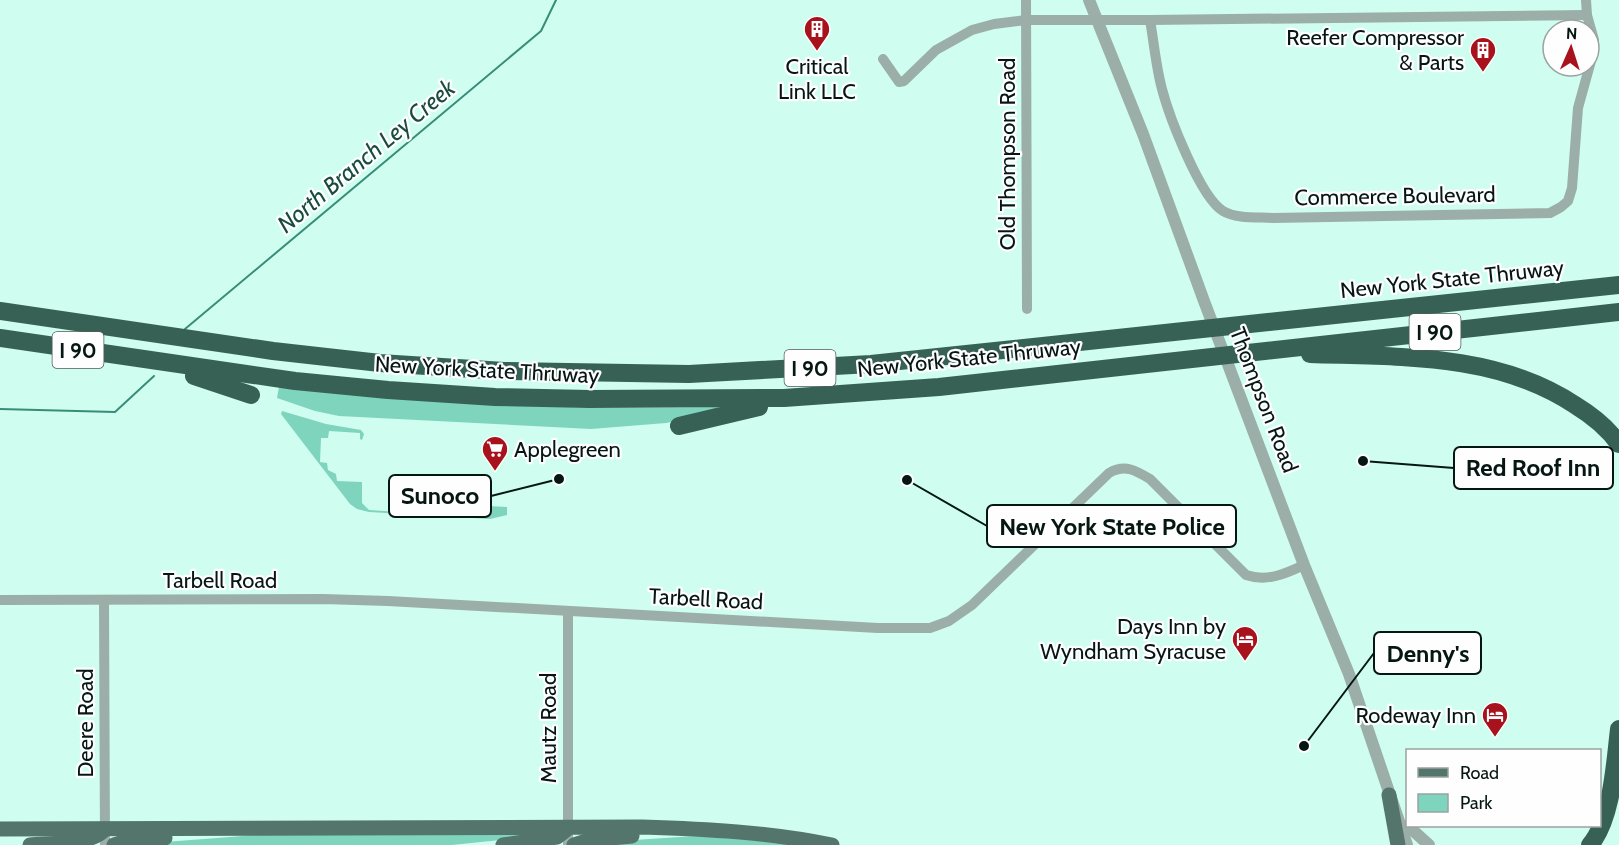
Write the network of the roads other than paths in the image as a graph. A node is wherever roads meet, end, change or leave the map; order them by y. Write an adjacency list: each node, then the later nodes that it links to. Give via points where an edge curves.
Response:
1 (1026, 0): 5 (street, Old Thompson Road)
2 (1089, 0): 6 (street, Thompson Road)
3 (1586, 0): 4 (street, Commerce Boulevard)
4 (1587, 15): 7 (street); 7 (street, Commerce Boulevard, via 1594,40 1578,108 1572,188 1562,207 1550,213 1273,218 1229,214 1205,194 1166,105)
5 (1026, 20): 6 (street); 8 (street, via 972,30 935,51 904,81 896,79); 10 (street, Old Thompson Road)
6 (1096, 20): 7 (street); 20 (street, Thompson Road, via 1143,134)
7 (1150, 20)
8 (883, 59)
9 (1619, 285): 11 (highway, New York State Thruway / I 90, via 882,363 689,374 516,371 380,363)
10 (1027, 309)
11 (0, 311)
12 (1619, 312): 14 (highway, New York State Thruway / I 90)
13 (0, 338): 15 (highway, New York State Thruway / I 90)
14 (1251, 353): 17 (highway, New York State Thruway / I 90, via 939,387); 19 (highway, via 1420,358 1497,371 1560,394 1597,419)
15 (156, 361): 16 (highway, via 175,371); 17 (highway, New York State Thruway / I 90, via 296,381 495,397 648,400)
16 (251, 395)
17 (816, 396): 18 (highway)
18 (679, 426)
19 (1619, 444)
20 (1304, 565): 23 (street, Tarbell Road, via 1268,579 1246,575 1150,479 1130,468 1121,468 1109,473 972,605 950,621 930,628); 25 (street, Thompson Road, via 1349,674)
21 (0, 600): 22 (street, Tarbell Road)
22 (104, 600): 23 (street, Tarbell Road, via 332,600); 33 (street, Deere Road)
23 (568, 611): 30 (street, Mautz Road)
24 (1619, 729): 27 (highway)
25 (1389, 795): 26 (street, Thompson Road); 42 (main road)
26 (1405, 822): 43 (street, Thompson Road)
27 (1601, 826)
28 (1410, 827): 44 (street, Thompson Road)
29 (1601, 827): 45 (highway)
30 (568, 828): 31 (main road); 34 (main road); 38 (main road, via 557,837); 39 (street, Mautz Road)
31 (700, 828): 40 (main road); 41 (main road, via 765,833)
32 (0, 829): 33 (main road)
33 (105, 829): 34 (main road); 35 (main road, via 101,835 86,840); 36 (street, Deere Road)
34 (246, 829): 37 (main road)
35 (30, 845)
36 (105, 845)
37 (114, 845)
38 (503, 845)
39 (568, 845)
40 (573, 845)
41 (832, 845)
42 (1398, 845)
43 (1407, 845)
44 (1429, 845)
45 (1590, 845)

